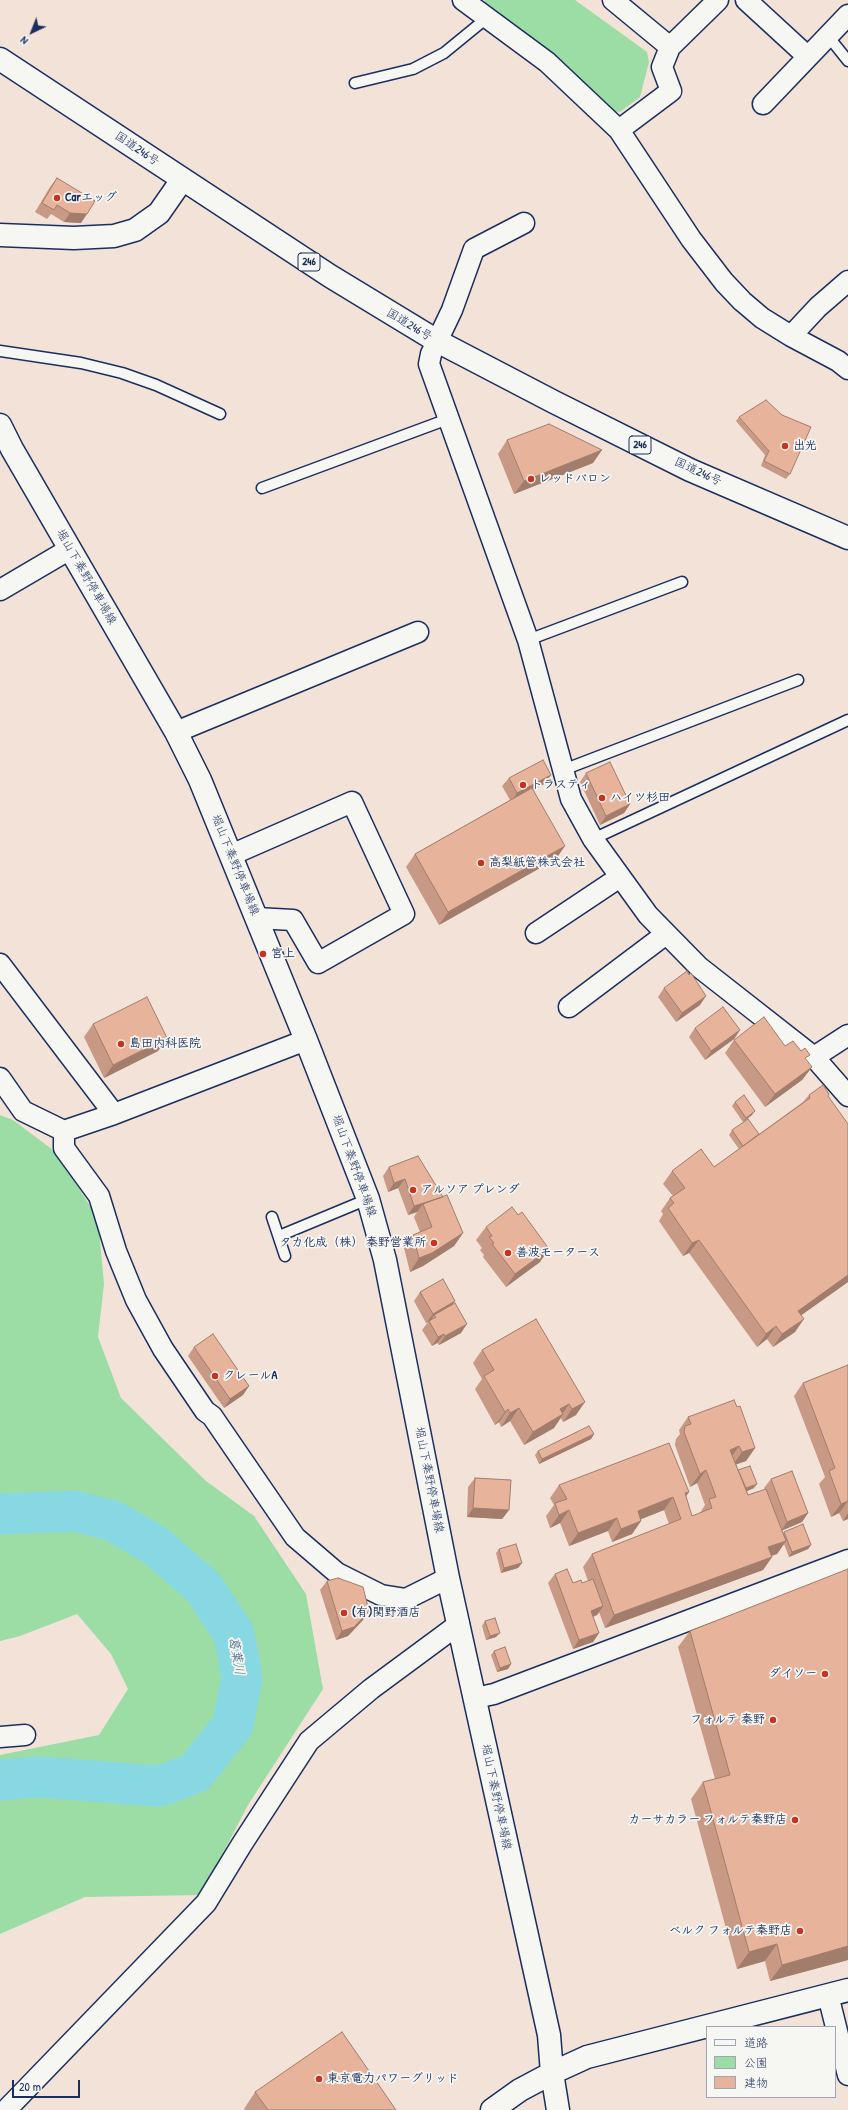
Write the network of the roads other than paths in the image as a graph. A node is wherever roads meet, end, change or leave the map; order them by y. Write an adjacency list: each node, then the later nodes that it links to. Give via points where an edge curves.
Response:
1 (463, 0): 6 (street)
2 (613, 0): 8 (street)
3 (718, 0): 8 (street)
4 (746, 0): 9 (street)
5 (848, 15): 7 (street)
6 (488, 17): 12 (lane, via 444,53 413,69); 14 (street, via 547,62)
7 (828, 36): 9 (street); 11 (lane)
8 (670, 47): 14 (street, via 662,67 671,90)
9 (807, 56): 13 (street)
10 (0, 59): 15 (main road, 国道246号 / 246)
11 (848, 61)
12 (355, 83)
13 (763, 104)
14 (619, 130): 19 (street, via 691,239 724,282 762,318)
15 (182, 180): 17 (main road, via 159,213 135,230 114,236 74,238); 20 (main road, 国道246号 / 246, via 330,276)
16 (524, 223): 20 (street, via 474,249)
17 (0, 235)
18 (848, 280): 19 (street)
19 (791, 336): 22 (street)
20 (438, 341): 24 (street, via 429,364); 27 (main road, 国道246号 / 246, via 690,470)
21 (0, 351): 23 (lane, via 81,363 122,373 156,385)
22 (848, 369)
23 (220, 414)
24 (448, 419): 26 (lane); 32 (street)
25 (0, 425): 28 (main road, 堀山下秦野停車場線)
26 (262, 488)
27 (848, 538)
28 (70, 549): 30 (street); 35 (main road, 堀山下秦野停車場線)
29 (682, 582): 32 (lane)
30 (2, 583)
31 (418, 632): 35 (street)
32 (528, 640): 36 (street)
33 (798, 680): 36 (lane)
34 (848, 720): 37 (lane)
35 (176, 732): 38 (main road, 堀山下秦野停車場線, via 200,780)
36 (563, 770): 37 (street, via 571,799)
37 (593, 839): 39 (street)
38 (231, 855): 40 (main road, 堀山下秦野停車場線); 40 (street, via 352,802 404,914 318,964 293,920)
39 (620, 877): 41 (street); 42 (street, via 648,915)
40 (256, 918): 46 (main road, 堀山下秦野停車場線)
41 (536, 933)
42 (666, 934): 44 (street); 47 (street, via 699,967)
43 (4, 975): 51 (street)
44 (569, 1007)
45 (848, 1035): 47 (street)
46 (306, 1040): 51 (street); 53 (main road, 堀山下秦野停車場線)
47 (814, 1057): 49 (street)
48 (0, 1078): 50 (street)
49 (848, 1096)
50 (6, 1097): 52 (street, via 23,1111)
51 (114, 1114): 52 (street)
52 (64, 1131): 58 (street, via 64,1148 99,1196 118,1258 136,1300 163,1349 205,1411 217,1422 295,1537 337,1573 381,1595 406,1599)
53 (368, 1200): 55 (lane); 58 (main road, 堀山下秦野停車場線, via 385,1260)
54 (272, 1217): 55 (lane)
55 (279, 1236): 56 (lane)
56 (285, 1256)
57 (848, 1560): 60 (street, via 501,1691)
58 (448, 1578): 59 (main road, 堀山下秦野停車場線)
59 (459, 1624): 60 (main road, 堀山下秦野停車場線); 68 (street, via 371,1689 309,1741 206,1903)
60 (475, 1698): 66 (main road, 堀山下秦野停車場線, via 549,2035)
61 (25, 1735): 62 (street)
62 (0, 1737)
63 (838, 1993): 64 (main road); 67 (street)
64 (709, 2026)
65 (706, 2027): 66 (main road, via 587,2057)
66 (552, 2073): 69 (main road, via 520,2090); 70 (main road, 堀山下秦野停車場線)
67 (848, 2075)
68 (6, 2110)
69 (492, 2110)
70 (558, 2110)

